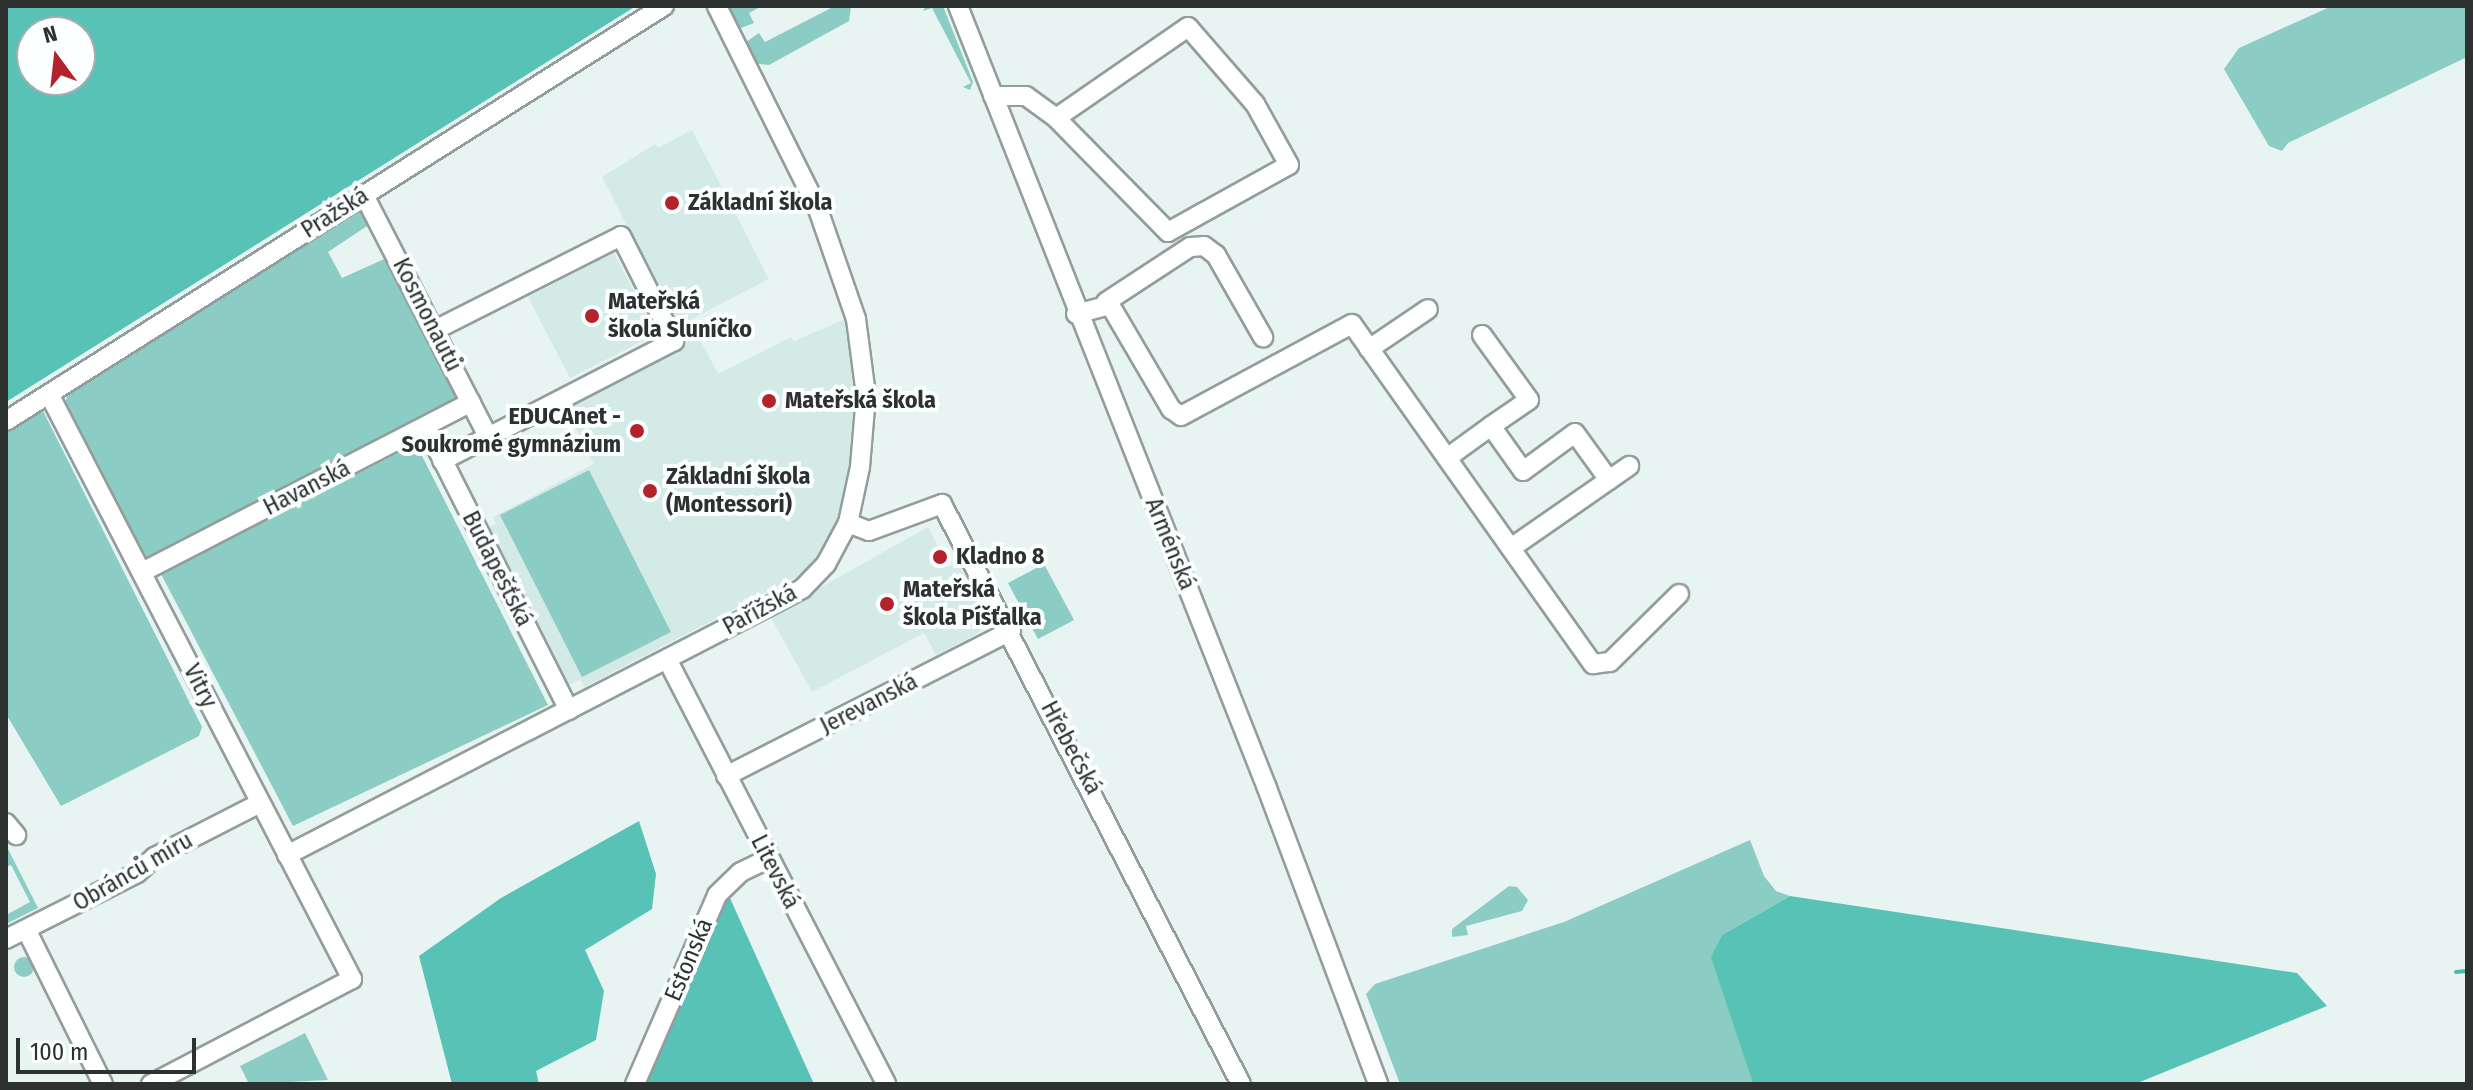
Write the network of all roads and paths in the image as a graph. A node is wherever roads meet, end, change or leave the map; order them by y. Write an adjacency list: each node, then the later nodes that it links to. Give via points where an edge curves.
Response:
1 (664, 6): 6 (street, Pražská)
2 (717, 6): 24 (street, Pařížská, via 818,209 856,319 866,395)
3 (958, 6): 4 (street, Arménská)
4 (993, 96): 5 (street, via 1026,96); 9 (street, Arménská)
5 (1056, 118): 5 (street, via 1188,27 1255,104 1289,165 1168,232)
6 (364, 195): 10 (street, Kosmonautů); 14 (street, Pražská)
7 (1106, 302): 9 (street); 12 (street, via 1190,247 1204,246 1216,255); 13 (street, via 1171,409 1181,416 1352,324)
8 (1428, 309): 13 (street)
9 (1076, 314): 42 (street, Arménská, via 1263,776)
10 (435, 330): 15 (street, Kosmonautů); 19 (street, via 621,236 674,341)
11 (1482, 335): 17 (street, via 1529,400)
12 (1263, 337)
13 (1369, 349): 20 (street)
14 (49, 394): 16 (street, Pražská); 26 (street, Vitry)
15 (471, 402): 18 (street, Havanská); 19 (street, Kosmonautů)
16 (6, 421)
17 (1491, 426): 20 (street); 23 (street, via 1523,471 1575,433)
18 (426, 427): 21 (street, Budapešťská); 26 (street, Havanská)
19 (488, 436): 21 (street)
20 (1447, 458): 25 (street)
21 (442, 461): 30 (street, Budapešťská)
22 (1629, 466): 23 (street)
23 (1609, 480): 25 (street)
24 (848, 523): 28 (street, Hřebečská, via 869,531 942,504); 29 (street, Pařížská, via 826,564 802,589)
25 (1511, 548): 27 (street, via 1593,664 1610,662)
26 (142, 572): 32 (street, Vitry)
27 (1679, 594)
28 (1011, 631): 31 (street, Jerevanská); 41 (street, Hřebečská)
29 (667, 659): 30 (street, Pařížská); 31 (street, Litevská)
30 (569, 710): 33 (street, Pařížská)
31 (726, 776): 34 (street, Litevská)
32 (260, 803): 33 (street, Vitry); 35 (street, Obránců míru)
33 (287, 855): 38 (street, Vitry, via 352,979)
34 (768, 859): 39 (street, Estonská, via 741,872 717,895); 40 (street, Litevská)
35 (27, 931): 36 (street, Obránců míru); 37 (street)
36 (6, 939)
37 (103, 1084)
38 (151, 1084)
39 (635, 1084)
40 (886, 1084)
41 (1241, 1084)
42 (1378, 1084)

